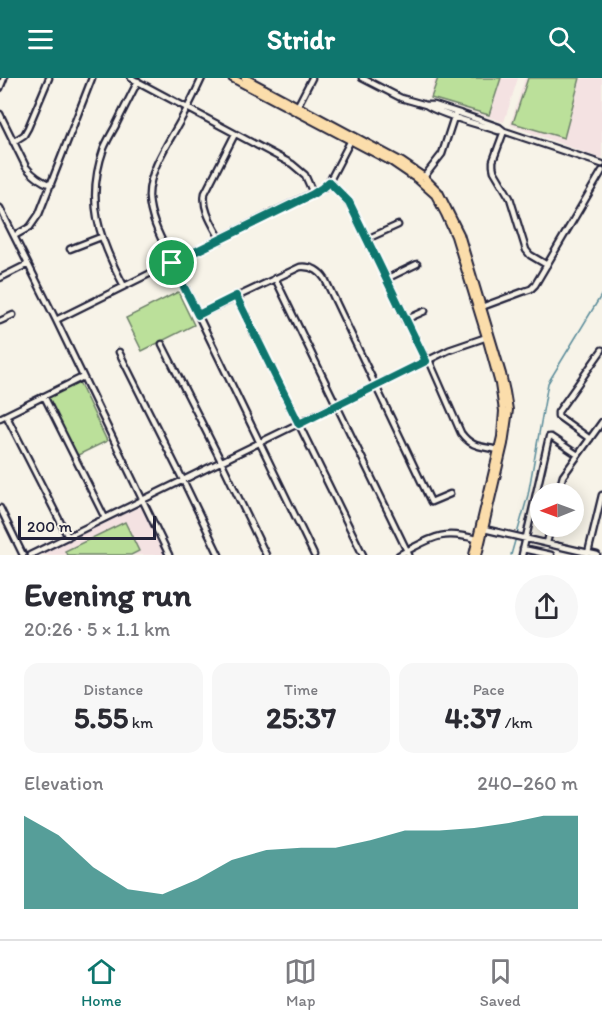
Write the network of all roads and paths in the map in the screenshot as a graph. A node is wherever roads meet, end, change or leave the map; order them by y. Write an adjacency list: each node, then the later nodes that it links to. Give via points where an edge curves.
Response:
1 (4, 78): 11 (street)
2 (49, 78): 19 (street, via 28,128)
3 (92, 78): 24 (street)
4 (131, 78): 10 (street)
5 (201, 78): 12 (street)
6 (231, 78): 9 (main road)
7 (312, 78): 13 (street)
8 (362, 78): 15 (street, via 401,98 434,105)
9 (243, 80): 13 (main road)
10 (138, 81): 12 (street); 29 (street, via 104,148 96,181)
11 (0, 88)
12 (187, 109): 17 (street); 33 (street, via 153,175 149,196 155,224)
13 (296, 109): 18 (main road)
14 (0, 114): 19 (street)
15 (455, 115): 16 (street); 22 (street, via 442,154)
16 (504, 131): 20 (street); 36 (street, via 493,161 494,171 513,206 526,250)
17 (235, 134): 25 (street, via 299,169); 31 (street, via 204,200)
18 (352, 138): 22 (main road); 23 (street); 42 (main road, via 435,195 455,236)
19 (13, 142): 24 (street, via 31,174)
20 (602, 164)
21 (602, 171): 36 (street)
22 (424, 177): 42 (main road, via 440,192 460,234)
23 (329, 182): 25 (street); 30 (street, via 349,202)
24 (51, 185): 28 (street, via 35,221)
25 (313, 194): 31 (street)
26 (0, 208): 28 (street)
27 (398, 225): 30 (street)
28 (14, 236): 34 (street)
29 (101, 237): 32 (street); 40 (street)
30 (367, 239): 39 (street)
31 (221, 240): 33 (street)
32 (70, 249)
33 (172, 263): 40 (street); 45 (street)
34 (28, 264): 37 (street); 46 (street)
35 (417, 264): 39 (street)
36 (547, 265): 42 (street, via 531,289)
37 (0, 278)
38 (275, 278): 41 (street); 55 (street, via 307,266 321,274); 57 (street)
39 (386, 279): 47 (street)
40 (124, 286): 46 (street)
41 (236, 296): 45 (street); 61 (street)
42 (480, 307): 49 (main road)
43 (425, 310): 47 (street)
44 (13, 315): 48 (street)
45 (198, 315): 63 (street)
46 (56, 320): 54 (street)
47 (405, 320): 53 (street)
48 (0, 321)
49 (489, 336): 53 (street); 64 (main road, via 503,411); 75 (main road, via 508,410 503,451)
50 (162, 344): 66 (street)
51 (602, 350): 62 (street, via 558,412 558,416)
52 (118, 352): 67 (street)
53 (427, 361): 55 (street); 64 (street, via 466,440)
54 (83, 377): 56 (street); 71 (street)
55 (377, 387): 57 (street); 69 (street, via 431,502)
56 (44, 396): 58 (street); 74 (street)
57 (337, 405): 61 (street); 82 (street)
58 (6, 415): 59 (street); 76 (street)
59 (0, 418)
60 (602, 422): 62 (street)
61 (299, 424): 63 (street); 90 (street)
62 (590, 439): 65 (street)
63 (260, 443): 66 (street); 89 (street)
64 (498, 450): 73 (main road)
65 (578, 455): 68 (street); 79 (street, via 549,437)
66 (221, 461): 67 (street); 88 (street)
67 (183, 480): 71 (street); 87 (street)
68 (561, 483)
69 (450, 494)
70 (602, 495): 83 (street)
71 (142, 500): 74 (street); 86 (street)
72 (0, 508): 84 (street)
73 (482, 514): 75 (main road); 78 (main road)
74 (105, 518): 76 (street)
75 (484, 529): 78 (main road); 79 (street); 93 (main road)
76 (69, 537): 85 (street)
77 (548, 537): 80 (street)
78 (476, 538): 82 (street, via 441,535); 92 (main road)
79 (523, 538): 80 (street); 81 (street)
80 (547, 543): 83 (street)
81 (523, 552): 94 (street)
82 (408, 553): 91 (street)
83 (588, 553): 95 (street)
84 (23, 555)
85 (30, 555)
86 (169, 555)
87 (219, 555)
88 (266, 555)
89 (314, 555)
90 (363, 555)
91 (399, 555)
92 (473, 555)
93 (478, 555)
94 (551, 555)
95 (597, 555)

